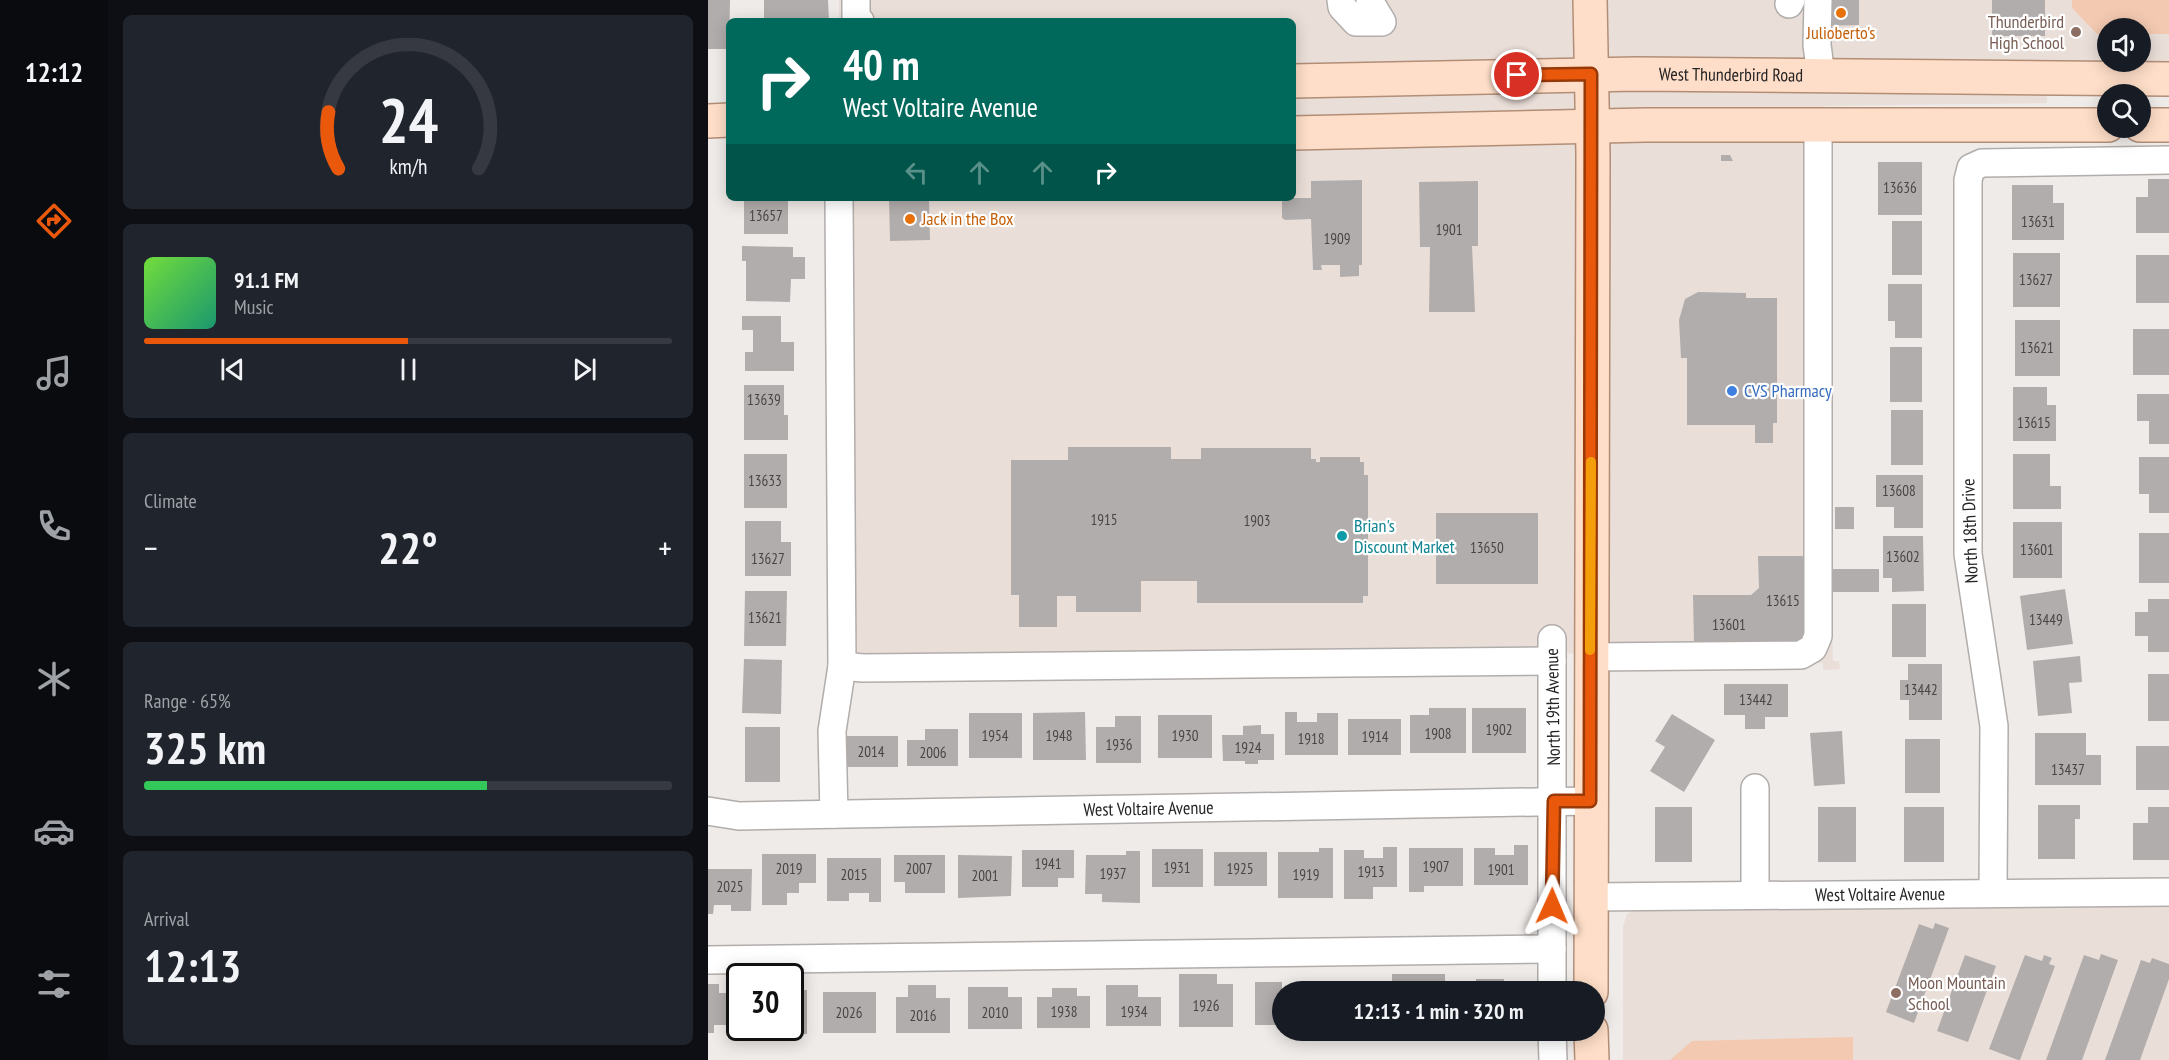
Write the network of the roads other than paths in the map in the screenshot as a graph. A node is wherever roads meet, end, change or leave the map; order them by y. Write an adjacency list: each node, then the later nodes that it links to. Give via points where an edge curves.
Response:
1 (856, 0): 6 (street)
2 (1341, 0): 5 (street, via 1342,7 1356,22)
3 (1590, 0): 7 (main road, North 19th Avenue)
4 (1818, 0): 8 (street)
5 (1376, 12)
6 (857, 18)
7 (1591, 74): 8 (main road, West Thunderbird Road); 11 (main road, West Thunderbird Road); 17 (main road, North 19th Avenue)
8 (1821, 76): 9 (main road, West Thunderbird Road)
9 (1973, 77): 10 (main road, West Thunderbird Road); 19 (main road)
10 (2169, 79)
11 (1296, 81)
12 (726, 120): 13 (main road)
13 (708, 121)
14 (2097, 125): 19 (main road)
15 (2151, 125): 16 (main road)
16 (2169, 125)
17 (1592, 126): 18 (main road); 20 (main road); 23 (main road, North 19th Avenue)
18 (1818, 126): 19 (main road); 23 (street, via 1818,636 1813,648 1801,655)
19 (1973, 126)
20 (1296, 133)
21 (2169, 160): 31 (street, North 18th Drive, via 1982,163 1971,168 1968,180 1968,554 1994,726)
22 (839, 201): 24 (street)
23 (1590, 657): 27 (main road, North 19th Avenue)
24 (842, 666): 26 (street, North 19th Avenue, via 1552,650); 29 (street, via 832,731)
25 (1755, 788): 32 (street)
26 (1554, 801): 27 (street, West Voltaire Avenue); 29 (street, West Voltaire Avenue); 34 (street, North 19th Avenue)
27 (1590, 801): 33 (main road, North 19th Avenue)
28 (708, 812): 29 (street, West Voltaire Avenue, via 739,816)
29 (834, 814)
30 (2169, 892): 31 (street, West Voltaire Avenue)
31 (1993, 893): 32 (street, West Voltaire Avenue)
32 (1755, 895): 33 (street, West Voltaire Avenue)
33 (1590, 897): 37 (main road, North 19th Avenue)
34 (1552, 949): 35 (street); 36 (street, North 19th Avenue)
35 (708, 960)
36 (1552, 981)
37 (1591, 981)
38 (1552, 1041): 40 (street)
39 (1591, 1041): 41 (main road)
40 (1553, 1060)
41 (1592, 1060)

